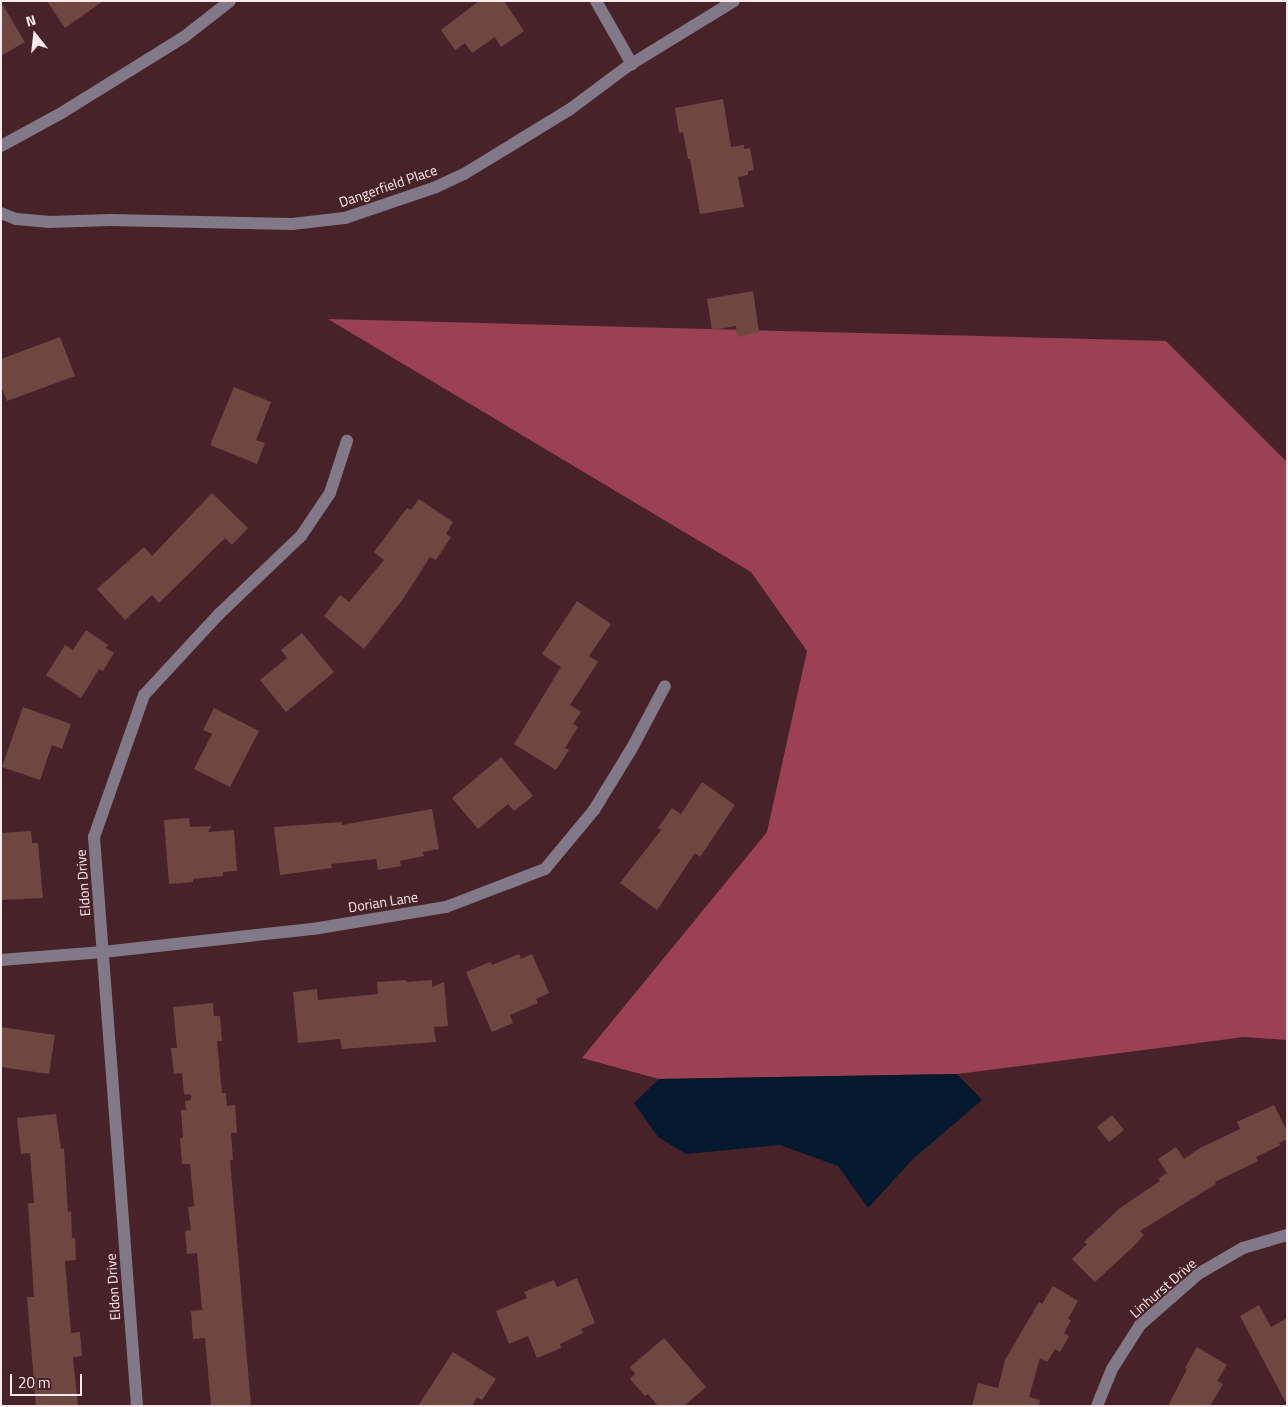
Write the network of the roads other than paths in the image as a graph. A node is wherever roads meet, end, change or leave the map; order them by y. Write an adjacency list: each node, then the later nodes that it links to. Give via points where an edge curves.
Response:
1 (230, 1): 5 (street, via 176,42)
2 (596, 1): 4 (street)
3 (734, 1): 4 (street, Dangerfield Place)
4 (632, 64): 6 (street, Dangerfield Place, via 569,110 464,174 345,218 292,224 111,220 48,222 16,219)
5 (1, 146)
6 (1, 213)
7 (347, 441): 9 (street, Eldon Drive, via 330,493 301,536 218,615 144,695 94,837)
8 (665, 686): 9 (street, Dorian Lane, via 594,810 545,869 446,907 319,928)
9 (103, 952): 10 (street, Dorian Lane); 12 (street, Eldon Drive)
10 (1, 960)
11 (1287, 1235): 13 (street, Linhurst Drive, via 1243,1248 1198,1274 1140,1325 1112,1370)
12 (138, 1406)
13 (1097, 1406)

